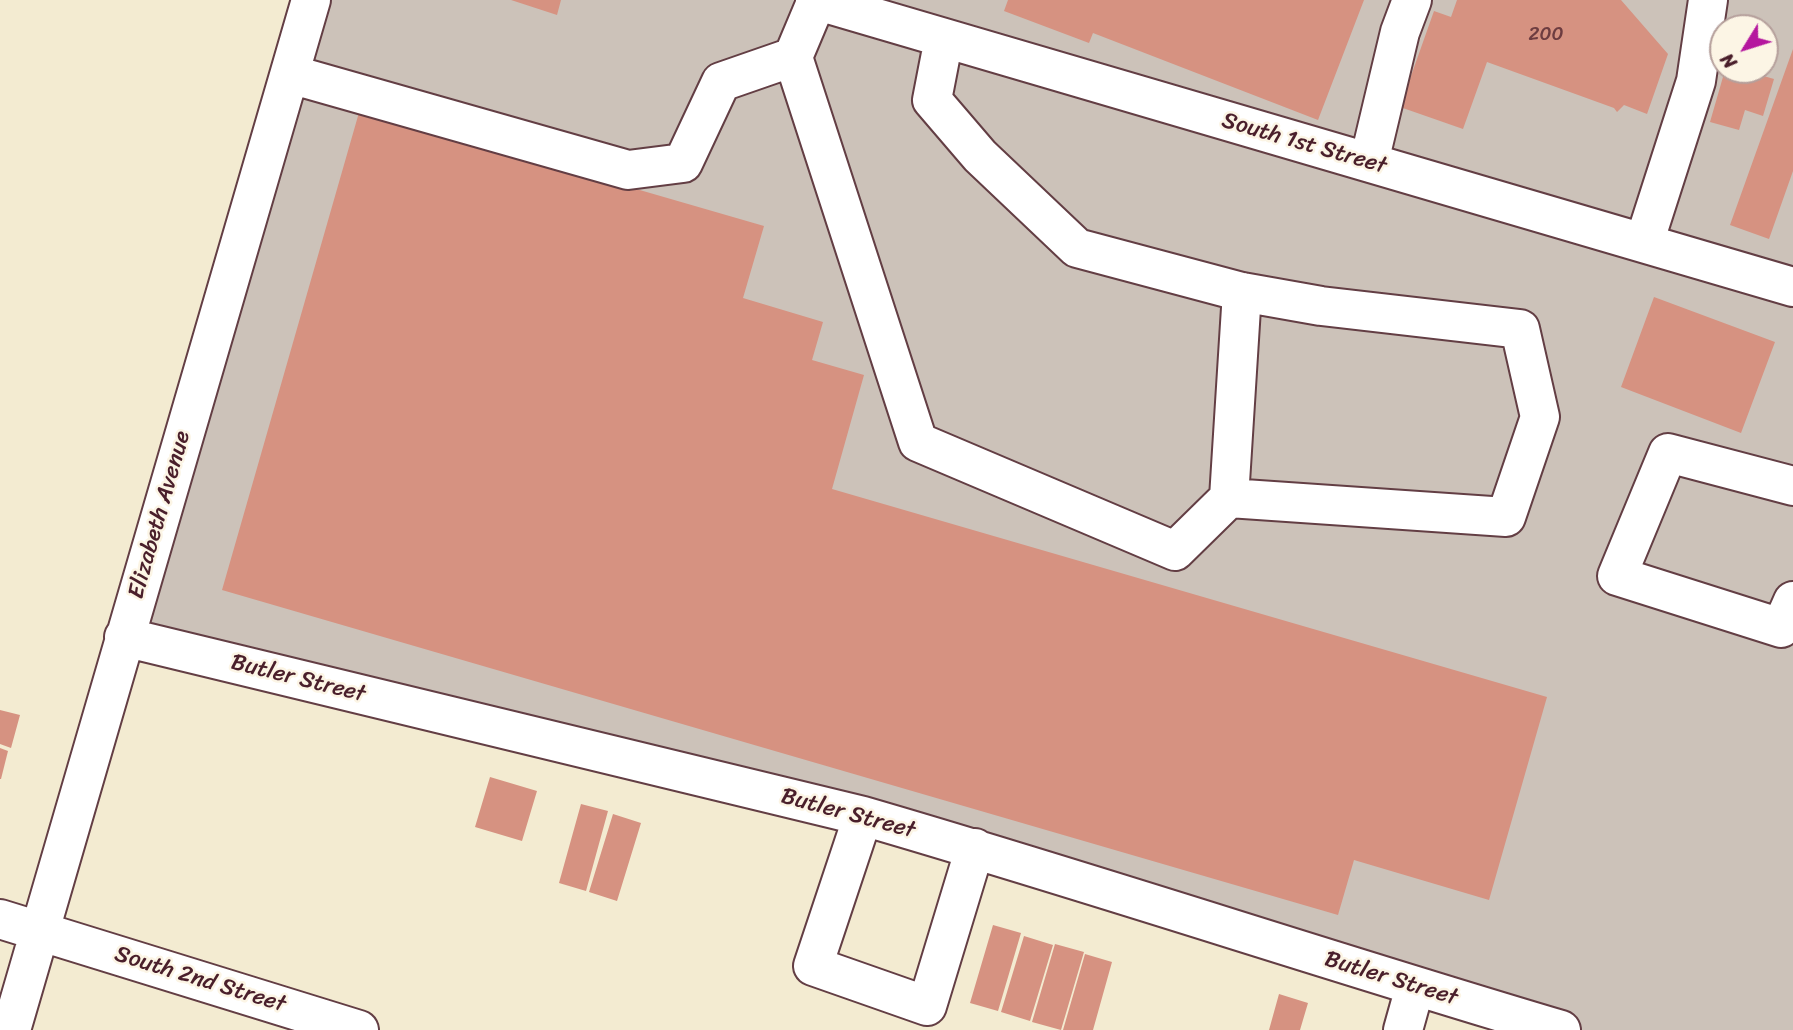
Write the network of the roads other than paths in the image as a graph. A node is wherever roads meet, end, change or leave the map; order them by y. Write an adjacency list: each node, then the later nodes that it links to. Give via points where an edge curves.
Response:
1 (311, 0): 7 (street, Elizabeth Avenue)
2 (817, 0): 5 (street, South 1st Street); 6 (street)
3 (1412, 0): 8 (street)
4 (1708, 0): 9 (street, via 1696,81)
5 (944, 38): 8 (street, South 1st Street); 11 (street, via 932,100 980,156 1077,248)
6 (793, 57): 7 (street, via 721,82 683,163 628,170); 13 (street, via 918,442 1175,551)
7 (290, 74): 15 (street, Elizabeth Avenue)
8 (1368, 162): 9 (street, South 1st Street)
9 (1644, 243): 10 (street, South 1st Street)
10 (1793, 287)
11 (1242, 292): 13 (street); 13 (street, via 1520,329 1540,417 1506,517)
12 (1793, 486): 14 (street, via 1668,453 1617,576 1781,628)
13 (1229, 498)
14 (1793, 601)
15 (124, 638): 16 (street, Butler Street); 19 (street, Elizabeth Avenue)
16 (863, 816): 17 (street, Butler Street); 17 (street, via 813,966 927,1006)
17 (975, 848): 20 (street, Butler Street)
18 (0, 919): 19 (street, South 2nd Street)
19 (41, 930): 21 (street, Elizabeth Avenue); 22 (street, South 2nd Street)
20 (1415, 987): 23 (street); 24 (street, Butler Street)
21 (11, 1030)
22 (359, 1030)
23 (1403, 1030)
24 (1561, 1030)

